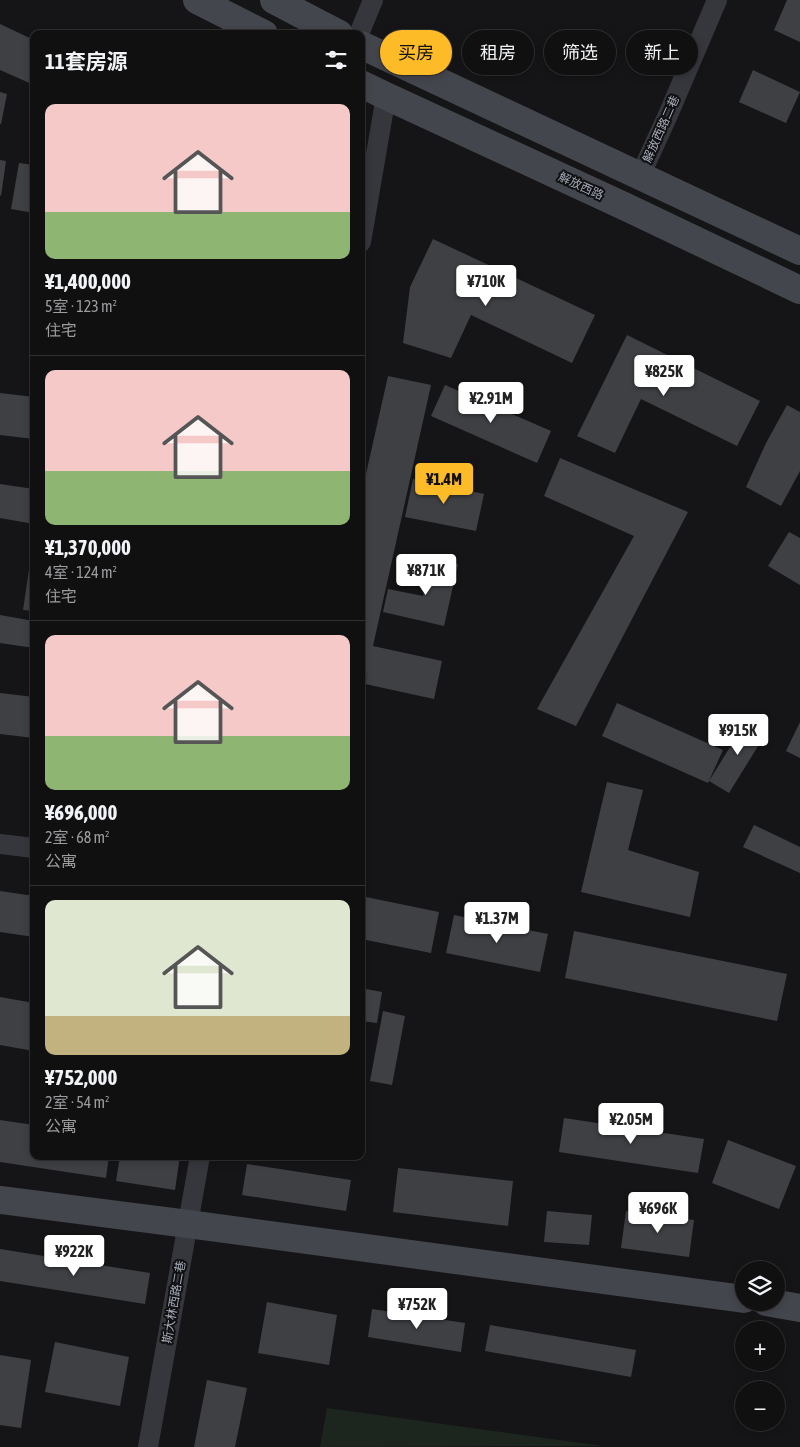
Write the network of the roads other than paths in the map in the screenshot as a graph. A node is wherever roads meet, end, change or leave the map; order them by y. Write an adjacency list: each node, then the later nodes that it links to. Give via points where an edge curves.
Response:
1 (197, 0): 5 (main road)
2 (274, 0): 6 (main road)
3 (372, 0): 7 (street)
4 (717, 0): 11 (street, 解放西路二巷)
5 (256, 30)
6 (331, 30)
7 (361, 30)
8 (365, 47): 11 (main road)
9 (365, 86): 10 (main road, 解放西路)
10 (386, 96): 12 (street); 14 (main road, 解放西路)
11 (640, 176): 13 (main road)
12 (365, 219)
13 (800, 251)
14 (800, 290)
15 (0, 844): 16 (street)
16 (30, 848)
17 (199, 1160): 19 (street, 斯大林西路二巷)
18 (0, 1200): 19 (main road)
19 (188, 1224): 20 (main road); 23 (street, 斯大林西路二巷)
20 (735, 1299)
21 (785, 1305): 22 (main road)
22 (800, 1308)
23 (148, 1447)

